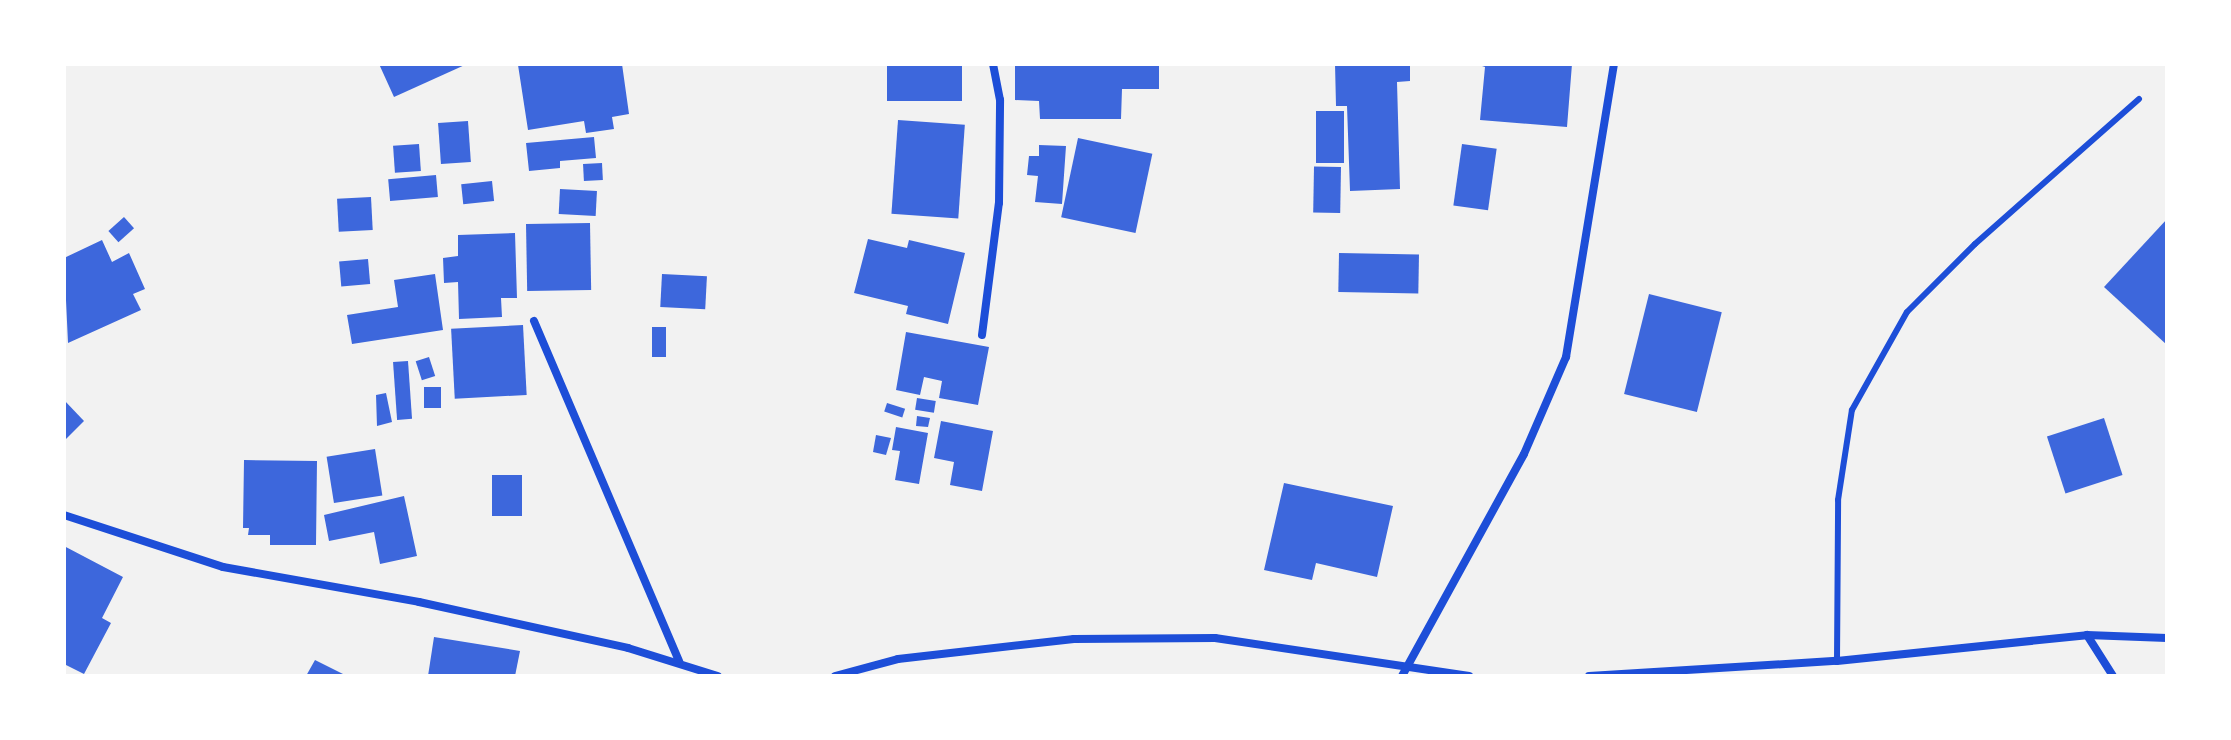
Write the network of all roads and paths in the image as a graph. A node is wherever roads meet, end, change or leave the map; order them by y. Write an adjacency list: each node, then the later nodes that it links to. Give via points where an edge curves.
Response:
1 (993, 64): 5 (street, via 1000,100 999,203)
2 (1614, 64): 11 (street, via 1566,357 1524,454)
3 (2139, 99): 10 (lane, via 1975,244 1907,312 1852,410 1838,500)
4 (534, 321): 9 (street)
5 (982, 335)
6 (64, 515): 9 (street, via 223,567 419,602)
7 (2087, 635): 8 (street); 10 (street); 17 (street)
8 (2167, 638)
9 (679, 661): 12 (street)
10 (1837, 661): 16 (street)
11 (1408, 667): 13 (street, via 1215,638 1074,639 898,659); 14 (street); 15 (street)
12 (718, 676)
13 (835, 676)
14 (1402, 676)
15 (1469, 676)
16 (1589, 676)
17 (2113, 676)

